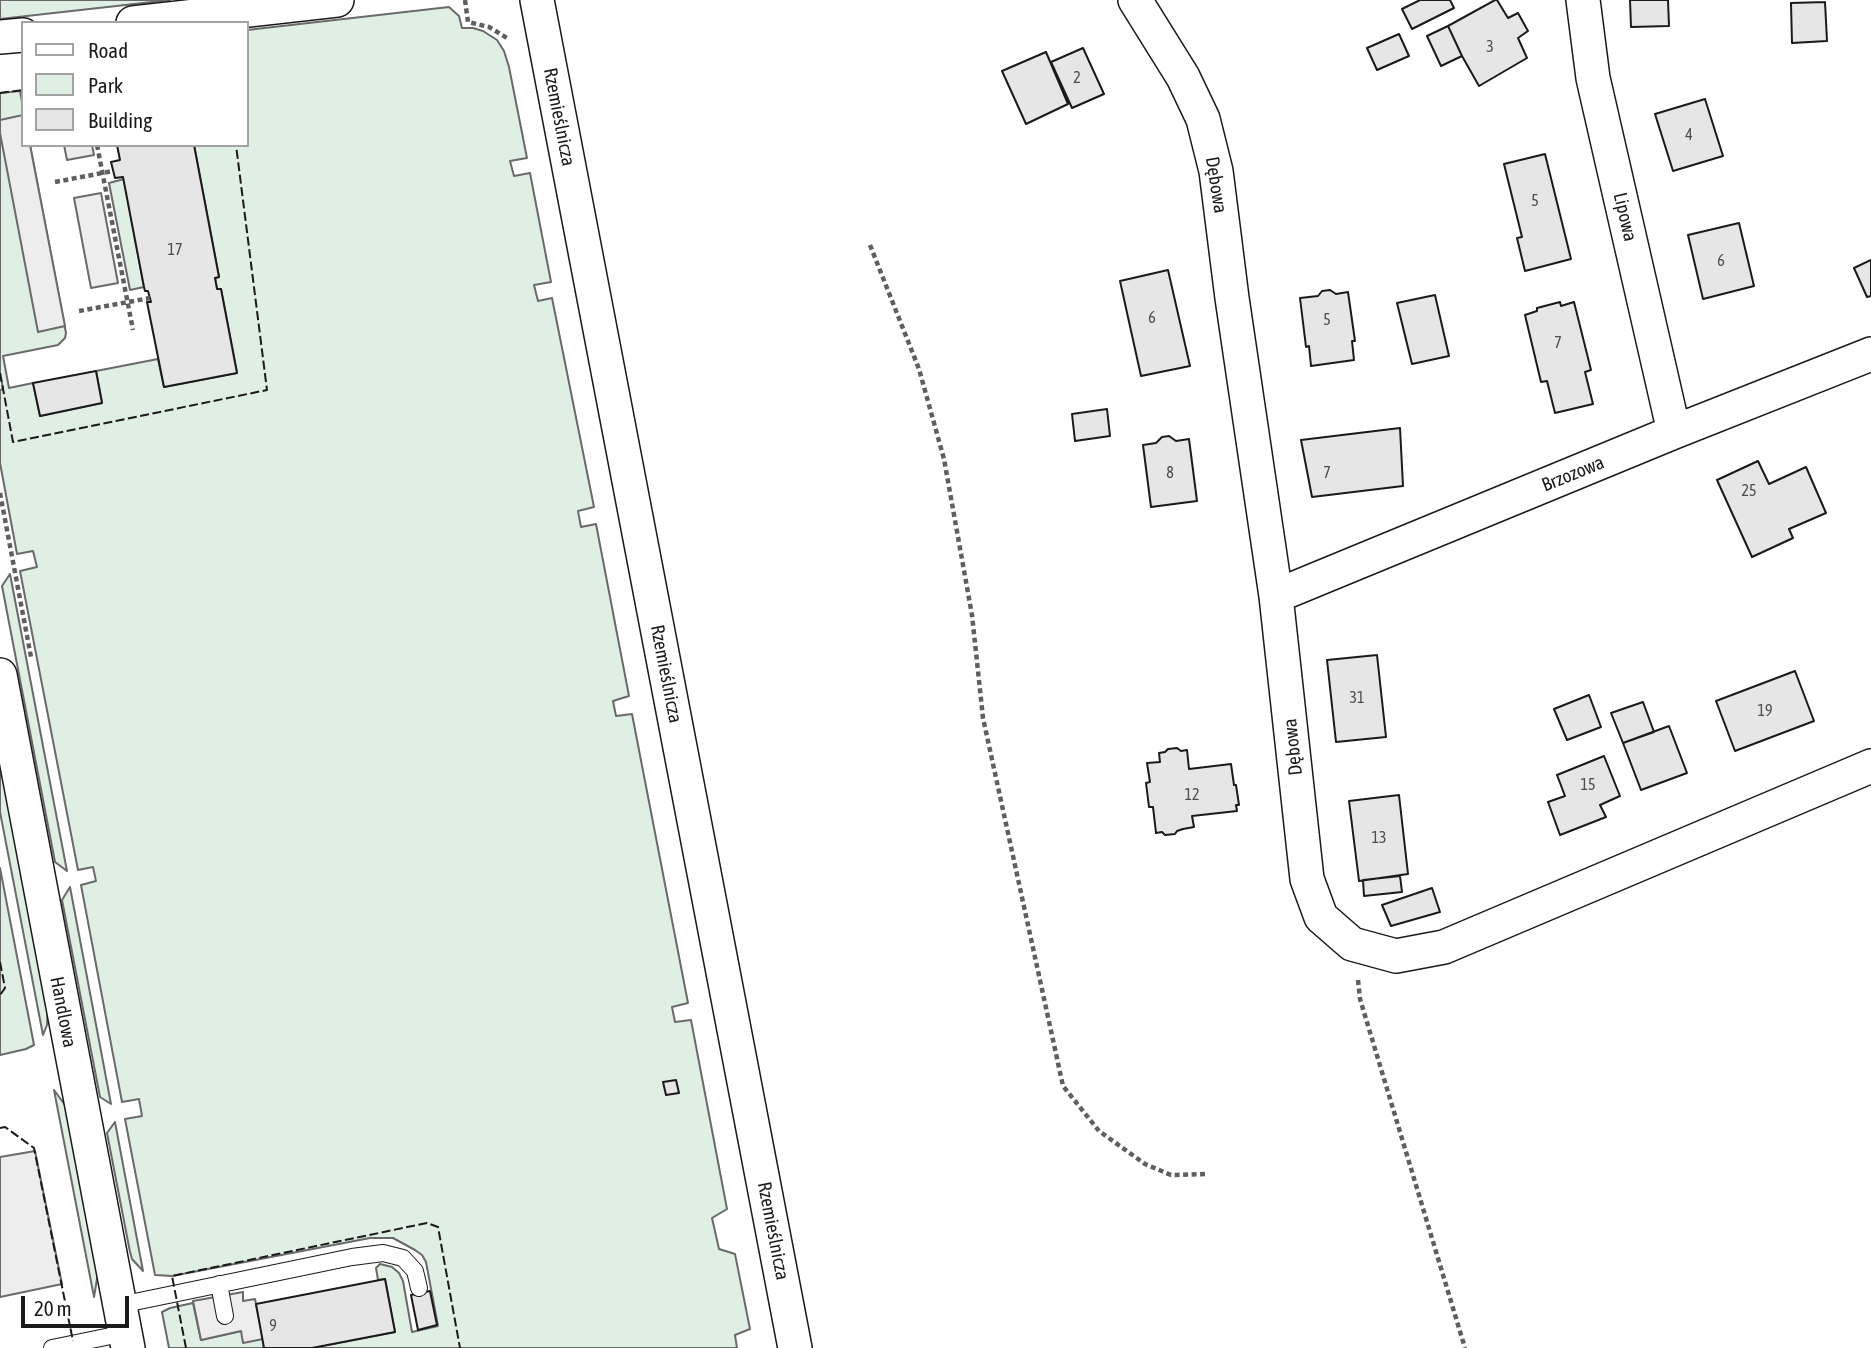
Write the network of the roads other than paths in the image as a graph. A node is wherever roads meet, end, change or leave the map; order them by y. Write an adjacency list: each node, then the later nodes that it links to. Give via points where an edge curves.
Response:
1 (337, 0): 5 (street)
2 (537, 0): 18 (street, Rzemieślnicza)
3 (1135, 0): 10 (street, Dębowa, via 1203,119 1216,171)
4 (1583, 0): 9 (street, Lipowa, via 1593,78)
5 (151, 21)
6 (21, 35): 7 (street)
7 (0, 37)
8 (1871, 354): 9 (street, Brzozowa)
9 (1674, 432): 10 (street, Brzozowa)
10 (1276, 596): 12 (street, Dębowa, via 1307,878 1321,917 1352,944 1396,956 1444,947)
11 (0, 675): 16 (street, Handlowa)
12 (1871, 765)
13 (219, 1284): 14 (lane, via 383,1253 403,1258 415,1271); 15 (lane); 16 (lane)
14 (419, 1288)
15 (225, 1316)
16 (124, 1329): 17 (lane)
17 (52, 1348)
18 (795, 1348)

